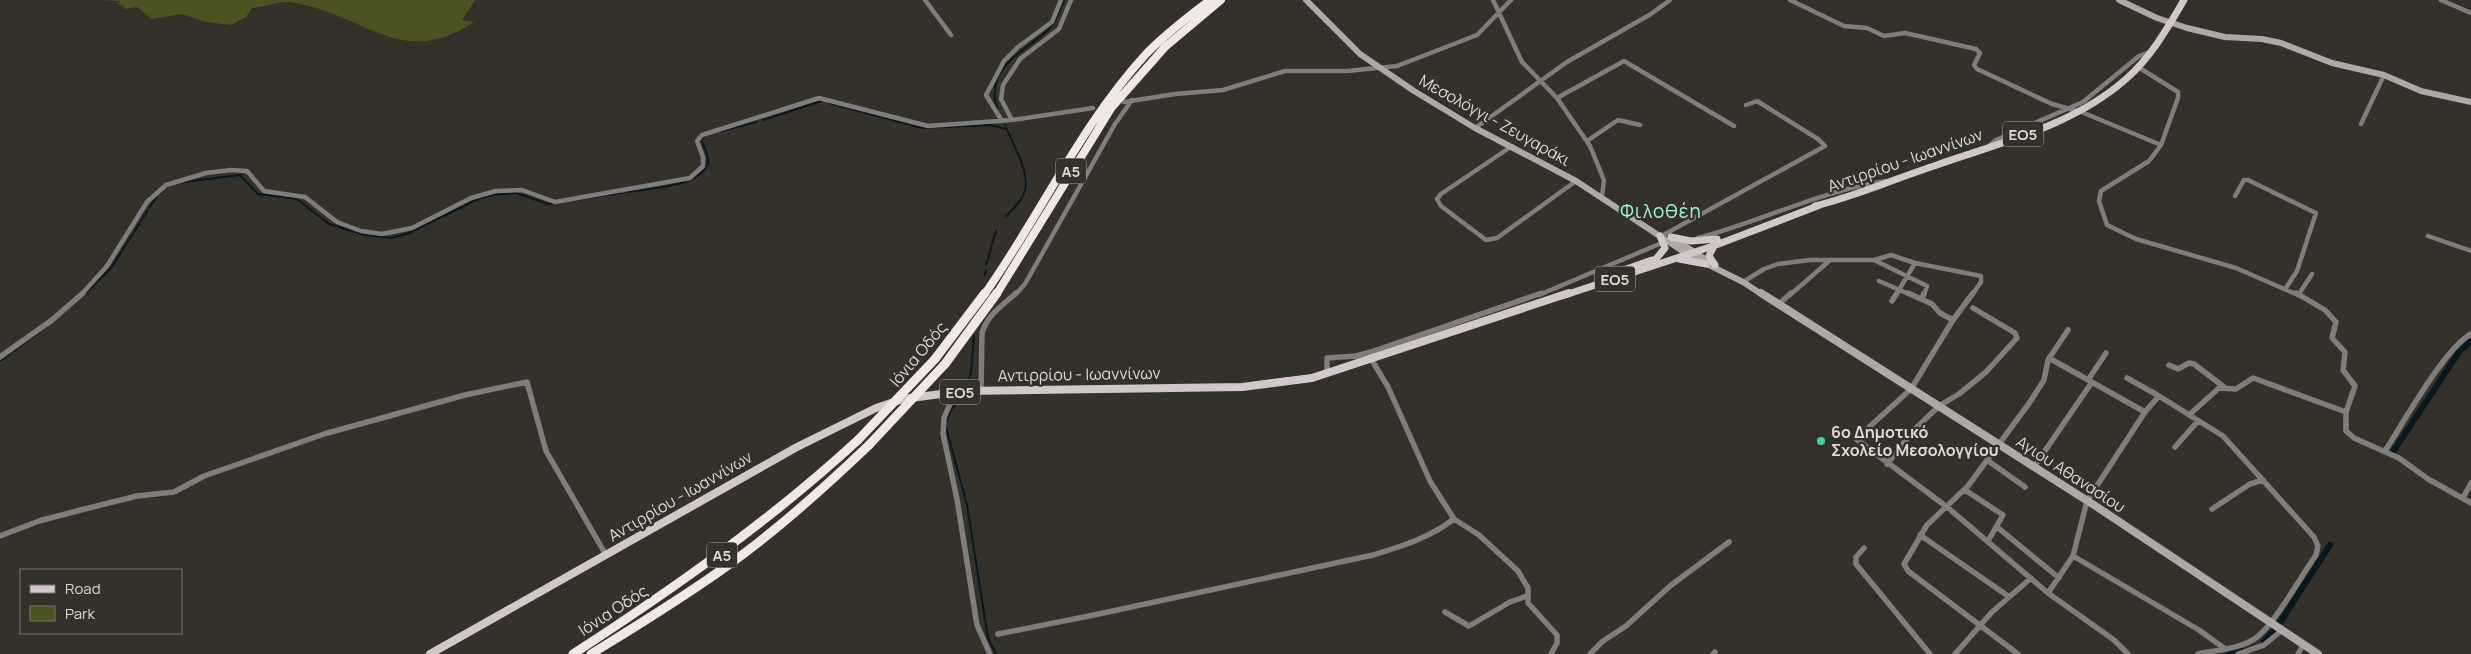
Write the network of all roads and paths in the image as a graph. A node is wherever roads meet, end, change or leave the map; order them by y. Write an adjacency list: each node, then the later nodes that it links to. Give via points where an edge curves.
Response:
1 (925, 0): 17 (street)
2 (1060, 0): 32 (street, via 1052,22 1004,61 986,95)
3 (1071, 0): 31 (street, via 1059,29 1020,59 1003,85 1001,99)
4 (1210, 0): 130 (highway, Ιόνια Οδός / Α5, bridge, via 1164,36 1106,101 994,279 935,359 858,440 804,490 728,550)
5 (1221, 0): 131 (highway, Ιόνια Οδός / Α5, bridge, via 1165,47 1112,106 994,298 945,364 869,445 811,498 735,559)
6 (1306, 0): 20 (main road, Μεσολόγγι - Ζευγαράκι, via 1345,41)
7 (1493, 0): 14 (street)
8 (1511, 0): 14 (street)
9 (1670, 0): 22 (street)
10 (1790, 0): 29 (street, via 1844,26 1867,28 1884,36 1905,33 1976,49 1980,52 1974,65 1976,68)
11 (2118, 0): 16 (main road)
12 (2184, 0): 16 (main road, Αντιρρίου - Ιωαννίνων / ΕΟ5)
13 (2441, 0): 15 (street)
14 (1500, 13): 20 (street, via 1474,37 1399,65); 22 (street, via 1522,62)
15 (2471, 13)
16 (2170, 22): 18 (main road, Αντιρρίου - Ιωαννίνων / ΕΟ5); 21 (main road, via 2218,36 2275,42 2332,63)
17 (950, 34)
18 (2152, 51): 19 (main road, Αντιρρίου - Ιωαννίνων / ΕΟ5); 29 (street, via 2139,56 2093,95)
19 (2138, 67): 30 (main road, Αντιρρίου - Ιωαννίνων / ΕΟ5); 38 (street, via 2178,93)
20 (1379, 69): 24 (street, via 1285,71 1223,90); 36 (main road, Μεσολόγγι - Ζευγαράκι)
21 (2384, 75): 26 (main road, via 2421,90); 33 (street)
22 (1540, 82): 23 (street); 36 (street)
23 (1557, 98): 35 (street, via 1624,61); 37 (street)
24 (1132, 100): 25 (street); 85 (street, via 1115,124 1025,284 998,307 984,325)
25 (1124, 102)
26 (2471, 102)
27 (1746, 106): 46 (street, via 1757,101 1825,146)
28 (1093, 108): 31 (street)
29 (2068, 109): 30 (street); 40 (street, via 1996,140)
30 (2078, 111): 38 (street); 40 (main road, Αντιρρίου - Ιωαννίνων / ΕΟ5)
31 (1012, 120): 32 (street)
32 (1002, 121): 76 (street, via 921,125 819,98 702,135 697,141 705,162 690,178 554,202 528,191 486,193 393,234 368,233 343,225 303,196 265,191 246,170 186,178 168,184 153,196 106,268 89,287 37,332)
33 (2362, 124)
34 (1640, 125): 37 (street, via 1618,120)
35 (1734, 126)
36 (1475, 128): 39 (main road, Μεσολόγγι - Ζευγαράκι)
37 (1587, 141): 43 (street, via 1604,180)
38 (2162, 145): 63 (street, via 2149,161 2101,191 2099,201 2106,224 2148,242 2226,265)
39 (1512, 146): 42 (main road, Μεσολόγγι - Ζευγαράκι); 42 (street, via 1437,199 1441,206 1486,240 1495,239)
40 (1988, 147): 41 (main road, Αντιρρίου - Ιωαννίνων / ΕΟ5)
41 (1892, 180): 47 (street, via 1865,184 1706,236); 48 (main road, Αντιρρίου - Ιωαννίνων / ΕΟ5)
42 (1576, 181): 43 (main road, Μεσολόγγι - Ζευγαράκι)
43 (1602, 196): 46 (main road, Μεσολόγγι - Ζευγαράκι)
44 (2235, 196): 63 (street, via 2244,180 2248,180 2316,213 2298,270)
45 (2428, 236): 49 (street)
46 (1665, 237): 47 (main road); 50 (main road, Μεσολόγγι - Ζευγαράκι); 50 (main road, Αγιου Αθανασίου); 51 (main road, via 1665,251); 75 (street, via 1572,282)
47 (1683, 240): 48 (main road)
48 (1716, 242): 50 (main road, Αντιρρίου - Ιωαννίνων / ΕΟ5); 57 (main road, via 1709,255)
49 (2471, 250)
50 (1688, 251): 51 (main road, Αντιρρίου - Ιωαννίνων / ΕΟ5); 52 (main road, Αντιρρίου - Ιωαννίνων / ΕΟ5); 56 (main road, Αγιου Αθανασίου); 57 (main road, Αγιου Αθανασίου)
51 (1656, 259): 68 (main road, Αντιρρίου - Ιωαννίνων / ΕΟ5)
52 (1667, 260): 56 (main road, via 1685,258); 68 (main road, Αντιρρίου - Ιωαννίνων / ΕΟ5)
53 (1874, 260): 54 (street); 55 (street, via 1893,255); 60 (street)
54 (1829, 261): 62 (street, via 1778,264); 69 (street)
55 (1915, 263): 60 (street); 71 (street, via 1982,277)
56 (1706, 264): 59 (main road, Αγιου Αθανασίου)
57 (1715, 265): 59 (main road, Αγιου Αθανασίου)
58 (2312, 274): 65 (street)
59 (1729, 275): 62 (main road, Αγιου Αθανασίου)
60 (1907, 276): 64 (street); 66 (street, via 1928,286)
61 (1879, 281): 64 (street)
62 (1743, 282): 69 (main road, Αγιου Αθανασίου)
63 (2286, 288): 65 (street)
64 (1899, 289): 66 (street); 67 (street)
65 (2298, 294): 90 (street, via 2336,320 2332,337 2344,350 2342,368 2355,386)
66 (1922, 299): 71 (street)
67 (1892, 300)
68 (1542, 301): 78 (main road, Αντιρρίου - Ιωαννίνων / ΕΟ5)
69 (1778, 305): 84 (main road, Αγιου Αθανασίου)
70 (1973, 308): 88 (street, via 2015,332 2017,337 1986,372)
71 (1953, 320): 84 (street)
72 (2068, 330): 77 (street)
73 (2471, 334): 95 (street, via 2460,340 2448,355)
74 (2106, 353): 82 (street)
75 (1364, 354): 78 (street); 80 (street, via 1327,358)
76 (0, 357)
77 (2049, 358): 82 (street); 93 (street, via 2042,384)
78 (1372, 359): 80 (main road, Αντιρρίου - Ιωαννίνων / ΕΟ5); 108 (street, via 1398,408 1430,482)
79 (2169, 365): 83 (street, via 2178,369 2194,364)
80 (1327, 373): 85 (main road, Αντιρρίου - Ιωαννίνων / ΕΟ5, via 1280,384 1242,387)
81 (2127, 378): 87 (street)
82 (2090, 381): 89 (street); 98 (street)
83 (2224, 387): 90 (street, via 2236,389 2255,378); 91 (street)
84 (1911, 389): 88 (main road, Αγιου Αθανασίου); 97 (street, via 1856,439)
85 (981, 391): 86 (main road, Αντιρρίου - Ιωαννίνων / ΕΟ5)
86 (955, 392): 115 (main road, Αντιρρίου - Ιωαννίνων / ΕΟ5, via 903,399 853,418); 132 (street, via 944,418 943,434 954,478 977,625)
87 (2159, 396): 89 (street); 91 (street)
88 (1939, 406): 93 (main road, Αγιου Αθανασίου); 97 (street, via 1908,436)
89 (2145, 412): 104 (street)
90 (2346, 412): 95 (street, via 2345,428 2351,436)
91 (2189, 415): 92 (street)
92 (2198, 421): 94 (street); 99 (street, via 2226,438)
93 (1998, 444): 96 (street); 98 (main road, Αγιου Αθανασίου)
94 (2175, 447)
95 (2385, 451): 103 (street)
96 (1987, 460): 101 (street); 102 (street)
97 (1887, 464): 106 (street)
98 (2034, 467): 104 (main road, Αγιου Αθανασίου)
99 (2263, 480): 107 (street, via 2246,486); 123 (street, via 2314,537 2318,546 2316,555)
100 (2471, 483): 103 (street)
101 (2025, 487)
102 (1965, 490): 106 (street); 109 (street, via 2003,515)
103 (2462, 498): 105 (street)
104 (2087, 500): 116 (street); 123 (main road, Αγιου Αθανασίου)
105 (2471, 503)
106 (1947, 507): 110 (street); 112 (street)
107 (2212, 508)
108 (1454, 519): 120 (street, via 1479,535 1518,571 1526,584); 126 (street, via 1437,532 1383,552 1068,622)
109 (1998, 528): 112 (street); 118 (street)
110 (1920, 535): 121 (street); 124 (street, via 1904,564 1905,569)
111 (0, 536): 115 (street, via 77,511 137,496 174,492 204,476 324,434 465,394 527,382 546,451)
112 (1988, 541): 117 (street)
113 (1729, 542): 134 (street, via 1670,586)
114 (1864, 548): 135 (street, via 1856,557 1856,564)
115 (606, 555): 129 (main road, Αντιρρίου - Ιωαννίνων / ΕΟ5)
116 (2073, 556): 118 (street); 128 (street)
117 (2031, 578): 119 (street); 121 (street)
118 (2059, 578): 119 (street)
119 (2048, 593): 138 (street, via 2114,640)
120 (1527, 596): 122 (street, via 1469,626); 133 (street, via 1530,606 1556,634 1557,642)
121 (2008, 596): 124 (street)
122 (1445, 612)
123 (2270, 622): 125 (main road, Αγιου Αθανασίου); 128 (street, via 2252,640)
124 (1982, 624): 136 (street); 137 (street)
125 (2281, 630): 127 (main road, Αγιου Αθανασίου); 140 (street, via 2264,645)
126 (998, 634)
127 (2303, 645): 141 (street); 142 (main road, Αγιου Αθανασίου)
128 (2224, 648): 139 (street)
129 (430, 654)
130 (573, 654)
131 (591, 654)
132 (990, 654)
133 (1551, 654)
134 (1590, 654)
135 (1930, 654)
136 (1955, 654)
137 (2018, 654)
138 (2128, 654)
139 (2198, 654)
140 (2238, 654)
141 (2298, 654)
142 (2318, 654)

